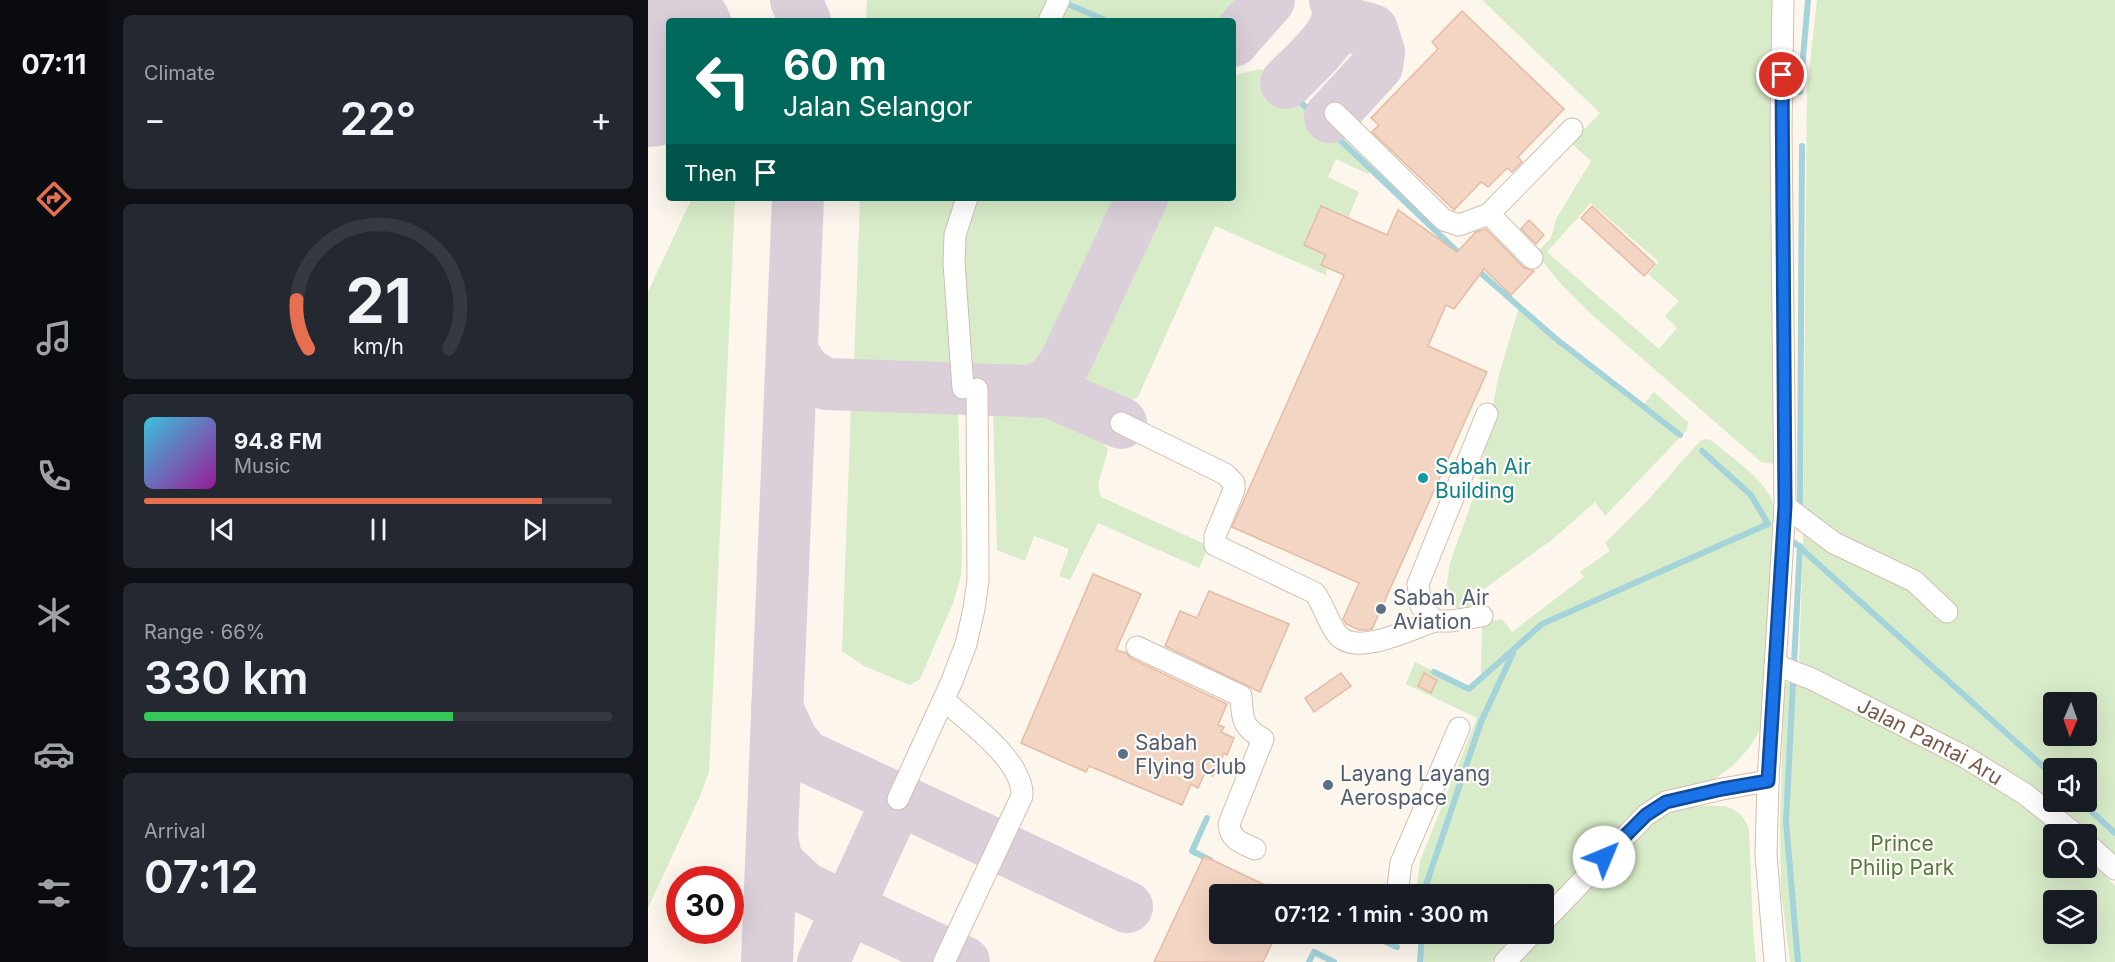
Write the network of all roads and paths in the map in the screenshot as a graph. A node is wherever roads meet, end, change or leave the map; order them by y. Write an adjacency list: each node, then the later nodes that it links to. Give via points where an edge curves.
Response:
1 (1059, 0): 3 (street)
2 (1783, 0): 11 (street)
3 (1050, 18)
4 (1335, 112): 7 (street, via 1444,220 1459,225)
5 (1572, 129): 7 (street)
6 (966, 201): 17 (street, via 955,235 954,262 970,388 978,580 966,645)
7 (1489, 214): 8 (street)
8 (1532, 258)
9 (1486, 414): 14 (street, via 1419,584 1421,606)
10 (1121, 423): 14 (street, via 1232,480 1234,490 1215,544 1315,593 1338,636 1368,644)
11 (1785, 506): 12 (street, via 1834,543 1914,581); 16 (street)
12 (1947, 612)
13 (1482, 616): 14 (street)
14 (1435, 621)
15 (1137, 647): 22 (street, via 1241,696 1243,719 1249,730 1263,739 1229,824 1236,840)
16 (1776, 665): 19 (street); 21 (street, Jalan Pantai Aru, via 1812,678 1965,757 2025,794)
17 (944, 700): 20 (street); 28 (street, via 999,750 1021,780 1023,789)
18 (1459, 728): 25 (street, via 1401,863)
19 (1768, 781): 26 (street, via 1666,802 1646,815); 30 (street, via 1766,855)
20 (898, 799)
21 (2062, 824)
22 (1255, 849)
23 (2097, 853): 24 (street)
24 (2115, 869)
25 (1398, 884)
26 (1554, 911)
27 (1522, 944): 29 (street)
28 (944, 962)
29 (1505, 962)
30 (1775, 962)

